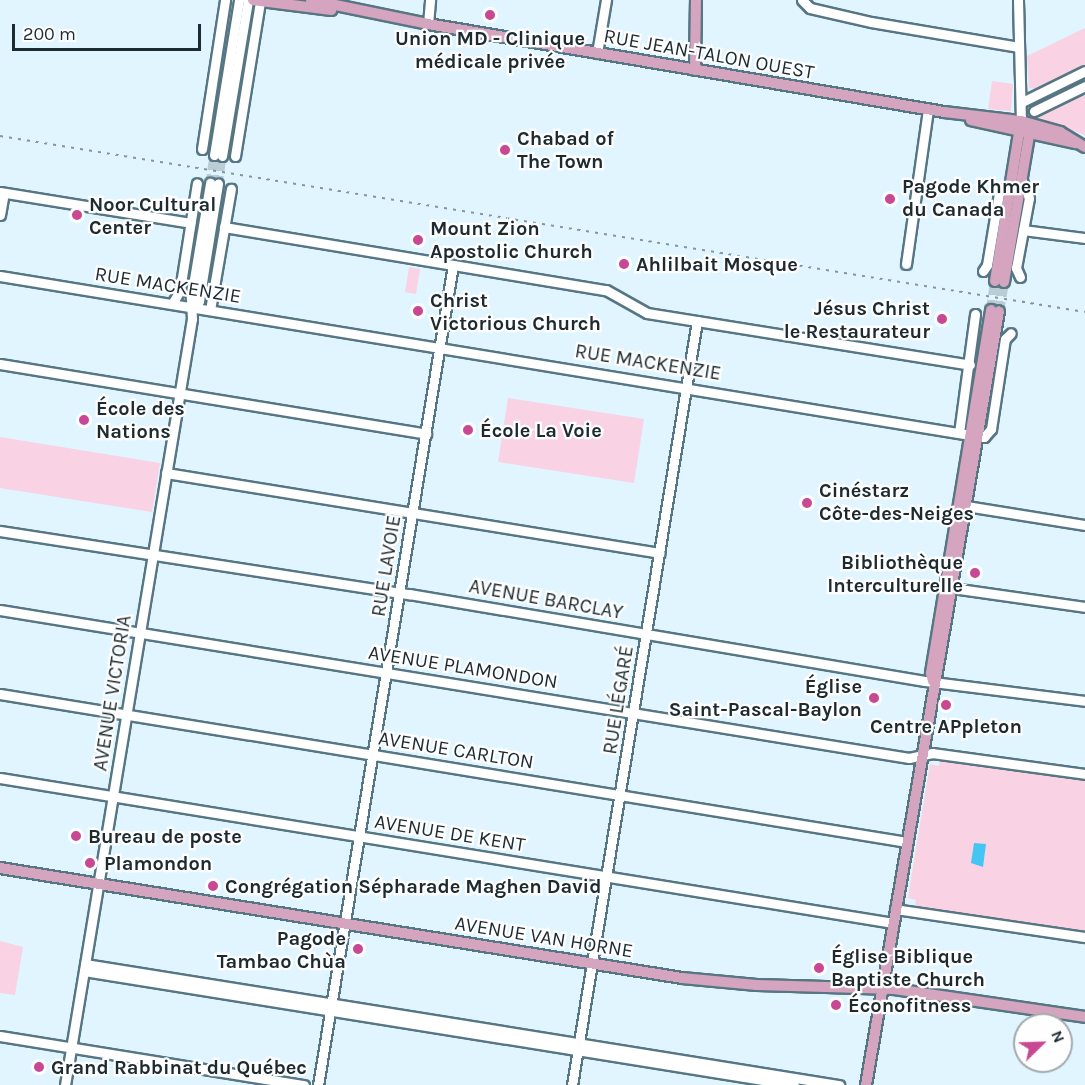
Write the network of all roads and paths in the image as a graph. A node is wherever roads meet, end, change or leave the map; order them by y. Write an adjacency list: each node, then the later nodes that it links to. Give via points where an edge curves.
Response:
1 (225, 0): 23 (street)
2 (239, 0): 3 (street, via 218,155)
3 (248, 0)
4 (311, 0): 11 (main road, RUE JEAN-TALON OUEST)
5 (429, 0): 12 (street)
6 (606, 0): 14 (street)
7 (696, 0): 15 (main road)
8 (802, 0): 13 (street, via 810,8 871,22)
9 (1018, 0): 13 (street)
10 (257, 1): 11 (main road, RUE JEAN-TALON OUEST); 24 (street)
11 (355, 11): 12 (main road, RUE JEAN-TALON OUEST)
12 (428, 24): 14 (main road, RUE JEAN-TALON OUEST)
13 (1019, 47): 18 (street)
14 (597, 53): 15 (main road, RUE JEAN-TALON OUEST)
15 (696, 70): 19 (main road, RUE JEAN-TALON OUEST)
16 (1085, 71): 18 (street)
17 (1085, 86): 20 (street)
18 (1025, 100): 20 (street); 21 (street)
19 (928, 110): 21 (main road, RUE JEAN-TALON OUEST); 36 (street)
20 (1034, 111): 21 (street)
21 (1025, 128): 22 (main road, RUE JEAN-TALON OUEST, via 1060,132); 25 (main road); 28 (main road)
22 (1080, 145)
23 (202, 149)
24 (236, 156)
25 (1021, 177): 28 (main road, via 1000,282); 34 (street, via 1029,198)
26 (197, 183): 32 (street)
27 (214, 183): 42 (street, AVENUE VICTORIA, via 199,301)
28 (1011, 184): 38 (street, via 999,193)
29 (231, 189): 33 (street)
30 (2, 193): 31 (street); 32 (street)
31 (0, 215)
32 (191, 223): 41 (street, via 180,290)
33 (224, 227): 37 (street); 43 (street)
34 (1023, 230): 35 (street); 40 (street, via 1016,270)
35 (1085, 238)
36 (906, 264)
37 (453, 265): 46 (street, via 606,290 648,313); 48 (street, RUE LAVOIE)
38 (983, 271)
39 (0, 276): 41 (street, RUE MACKENZIE)
40 (1020, 278)
41 (171, 304): 42 (street, RUE MACKENZIE)
42 (194, 308): 43 (street, RUE MACKENZIE); 52 (street, AVENUE VICTORIA)
43 (210, 310): 48 (street, RUE MACKENZIE)
44 (995, 311): 54 (main road)
45 (975, 314): 50 (street)
46 (697, 321): 50 (street); 51 (street, RUE LÉGARÉ)
47 (1011, 333): 54 (street, via 1005,339 991,429 984,437)
48 (441, 346): 51 (street, RUE MACKENZIE); 53 (street, RUE LAVOIE)
49 (0, 364): 52 (street)
50 (970, 365): 54 (street)
51 (687, 387): 54 (street, RUE MACKENZIE); 60 (street, RUE LÉGARÉ)
52 (180, 393): 53 (street); 55 (street, AVENUE VICTORIA)
53 (426, 434): 57 (street, RUE LAVOIE)
54 (969, 435): 56 (main road)
55 (166, 474): 57 (street); 61 (street, AVENUE VICTORIA)
56 (963, 506): 58 (street); 62 (main road)
57 (413, 513): 60 (street); 63 (street, RUE LAVOIE)
58 (1085, 525)
59 (0, 531): 61 (street, AVENUE BARCLAY)
60 (660, 553): 67 (street, RUE LÉGARÉ)
61 (153, 555): 63 (street, AVENUE BARCLAY); 66 (street, AVENUE VICTORIA)
62 (949, 587): 64 (street); 69 (main road, via 939,673)
63 (399, 594): 67 (street, AVENUE BARCLAY); 68 (street, RUE LAVOIE)
64 (1085, 607)
65 (0, 610): 66 (street, AVENUE PLAMONDON)
66 (140, 633): 68 (street, AVENUE PLAMONDON); 73 (street, AVENUE VICTORIA)
67 (647, 635): 69 (street, AVENUE BARCLAY); 72 (street, RUE LÉGARÉ)
68 (387, 672): 72 (street, AVENUE PLAMONDON); 74 (street, RUE LAVOIE)
69 (933, 681): 71 (street, AVENUE BARCLAY); 75 (main road)
70 (0, 694): 73 (street, AVENUE CARLTON)
71 (1085, 701)
72 (634, 712): 75 (street, AVENUE PLAMONDON, via 909,758); 79 (street, RUE LÉGARÉ)
73 (127, 715): 74 (street, AVENUE CARLTON); 78 (street, AVENUE VICTORIA)
74 (373, 755): 79 (street, AVENUE CARLTON); 80 (street, RUE LAVOIE)
75 (920, 756): 76 (street, AVENUE PLAMONDON, via 962,756); 81 (main road)
76 (1085, 774)
77 (0, 778): 78 (street, AVENUE DE KENT)
78 (113, 796): 80 (street, AVENUE DE KENT); 84 (street, AVENUE VICTORIA)
79 (620, 796): 81 (street, AVENUE CARLTON); 83 (street, RUE LÉGARÉ)
80 (359, 836): 83 (street, AVENUE DE KENT); 87 (street, RUE LAVOIE)
81 (907, 842): 85 (main road)
82 (0, 868): 84 (main road, AVENUE VAN HORNE)
83 (607, 877): 86 (street, AVENUE DE KENT); 89 (street, RUE LÉGARÉ)
84 (98, 884): 87 (main road, AVENUE VAN HORNE); 90 (street, AVENUE VICTORIA)
85 (896, 909): 86 (main road); 88 (street)
86 (893, 923): 91 (main road)
87 (345, 924): 89 (main road, AVENUE VAN HORNE); 92 (street, RUE LAVOIE)
88 (1085, 937)
89 (592, 963): 91 (main road, AVENUE VAN HORNE, via 723,983); 96 (street, RUE LÉGARÉ)
90 (85, 968): 92 (street); 95 (street, AVENUE VICTORIA)
91 (882, 988): 93 (main road, AVENUE VAN HORNE); 103 (main road)
92 (331, 1007): 96 (street); 99 (street, RUE LAVOIE)
93 (1085, 1017)
94 (0, 1036): 95 (street)
95 (71, 1047): 97 (street, AVENUE VICTORIA); 98 (street)
96 (578, 1047): 100 (street, RUE LÉGARÉ); 101 (street); 102 (street)
97 (65, 1085)
98 (304, 1085)
99 (318, 1085)
100 (572, 1085)
101 (794, 1085)
102 (839, 1085)
103 (866, 1085)

